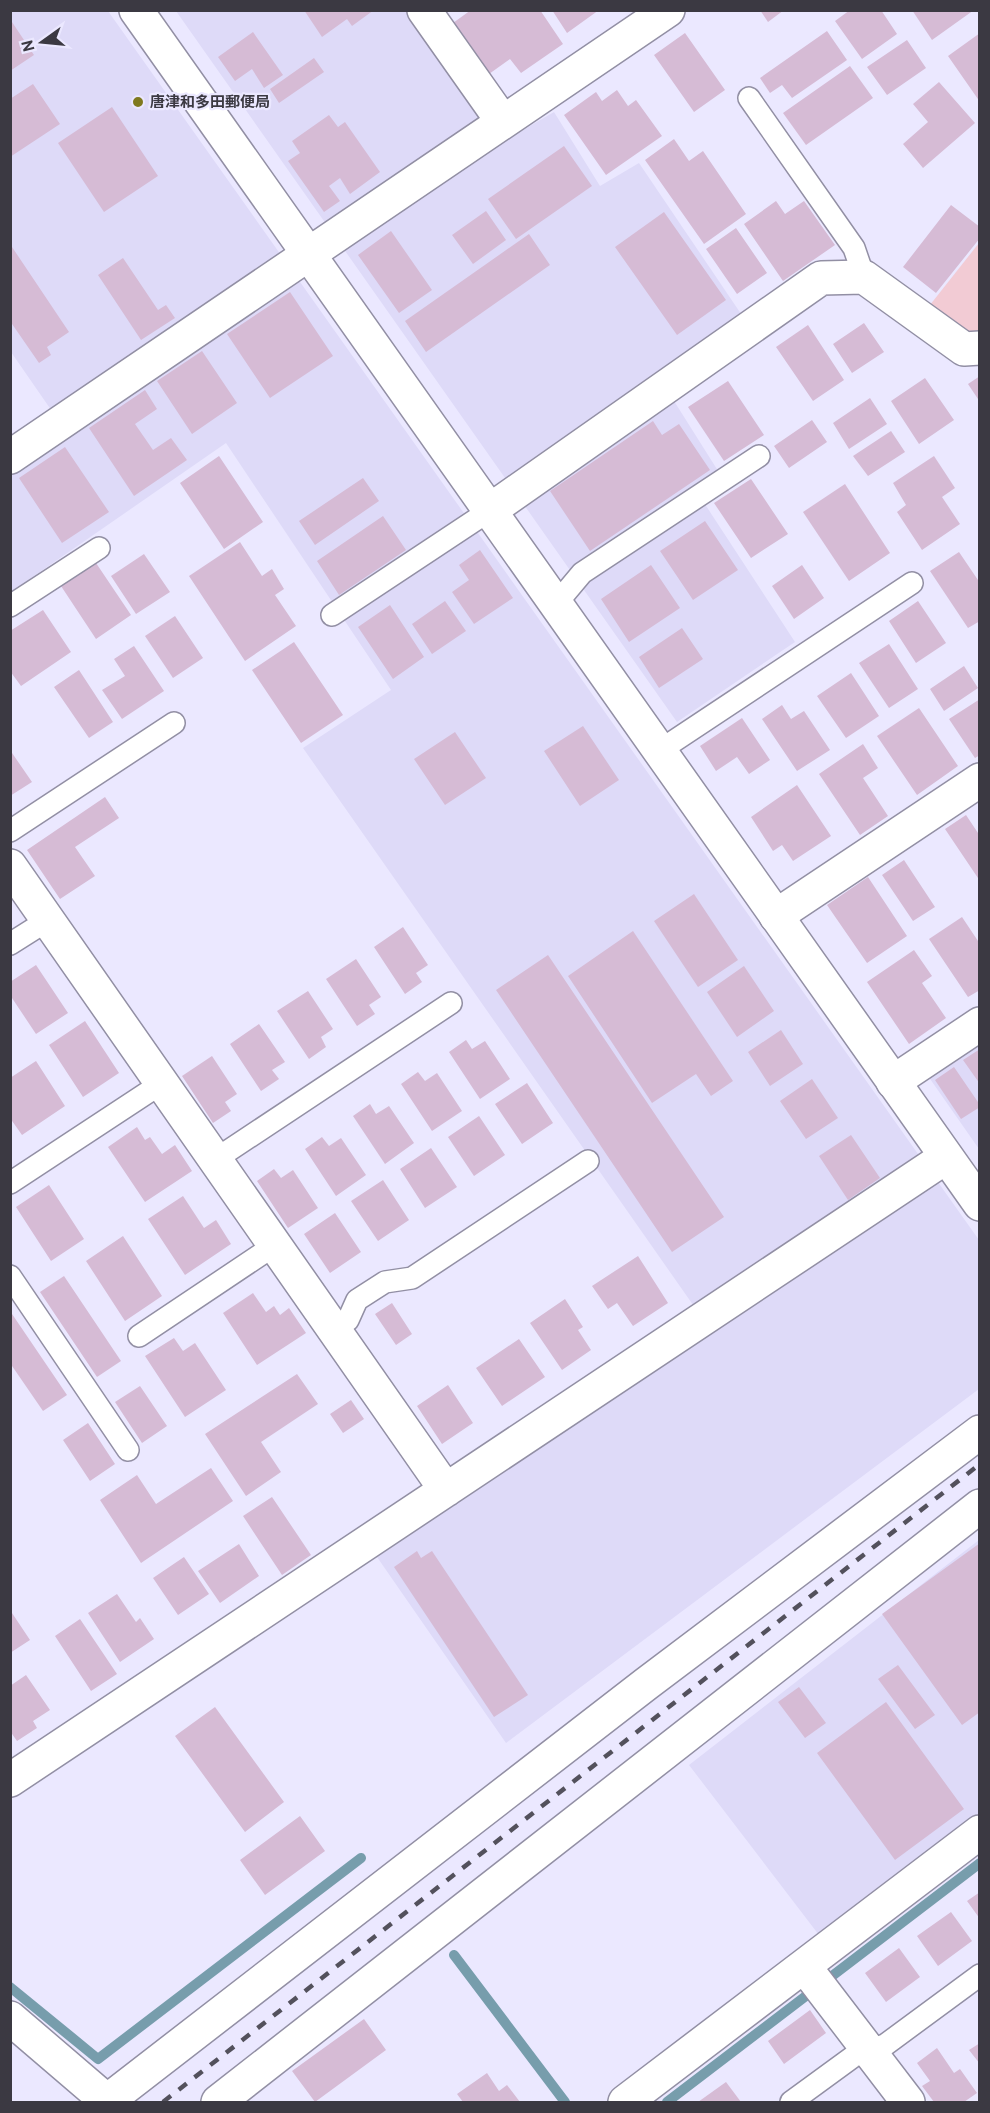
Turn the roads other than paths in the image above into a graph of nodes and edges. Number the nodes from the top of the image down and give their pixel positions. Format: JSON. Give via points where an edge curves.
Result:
{"nodes":[{"id":1,"x":136,"y":10,"type":"edge"},
{"id":2,"x":424,"y":10,"type":"edge"},
{"id":3,"x":668,"y":10,"type":"edge"},
{"id":4,"x":749,"y":98,"type":"dead end"},
{"id":5,"x":503,"y":122,"type":"junction"},
{"id":6,"x":308,"y":254,"type":"junction"},
{"id":7,"x":864,"y":277,"type":"junction"},
{"id":8,"x":980,"y":348,"type":"edge"},
{"id":9,"x":759,"y":456,"type":"dead end"},
{"id":10,"x":10,"y":457,"type":"edge"},
{"id":11,"x":489,"y":511,"type":"junction"},
{"id":12,"x":99,"y":548,"type":"dead end"},
{"id":13,"x":912,"y":583,"type":"dead end"},
{"id":14,"x":556,"y":604,"type":"junction"},
{"id":15,"x":10,"y":606,"type":"edge"},
{"id":16,"x":332,"y":615,"type":"dead end"},
{"id":17,"x":174,"y":723,"type":"dead end"},
{"id":18,"x":659,"y":752,"type":"junction"},
{"id":19,"x":980,"y":780,"type":"edge"},
{"id":20,"x":10,"y":831,"type":"edge"},
{"id":21,"x":10,"y":866,"type":"edge"},
{"id":22,"x":776,"y":916,"type":"junction"},
{"id":23,"x":48,"y":920,"type":"junction"},
{"id":24,"x":10,"y":944,"type":"edge"},
{"id":25,"x":451,"y":1003,"type":"dead end"},
{"id":26,"x":980,"y":1024,"type":"edge"},
{"id":27,"x":893,"y":1082,"type":"junction"},
{"id":28,"x":162,"y":1083,"type":"junction"},
{"id":29,"x":946,"y":1157,"type":"junction"},
{"id":30,"x":216,"y":1160,"type":"junction"},
{"id":31,"x":588,"y":1161,"type":"dead end"},
{"id":32,"x":10,"y":1183,"type":"edge"},
{"id":33,"x":980,"y":1204,"type":"edge"},
{"id":34,"x":275,"y":1245,"type":"junction"},
{"id":35,"x":10,"y":1276,"type":"edge"},
{"id":36,"x":334,"y":1330,"type":"junction"},
{"id":37,"x":139,"y":1336,"type":"dead end"},
{"id":38,"x":980,"y":1432,"type":"edge"},
{"id":39,"x":128,"y":1450,"type":"dead end"},
{"id":40,"x":446,"y":1490,"type":"junction"},
{"id":41,"x":980,"y":1506,"type":"edge"},
{"id":42,"x":10,"y":1780,"type":"edge"},
{"id":43,"x":980,"y":1832,"type":"edge"},
{"id":44,"x":804,"y":1966,"type":"junction"},
{"id":45,"x":980,"y":1975,"type":"edge"},
{"id":46,"x":10,"y":2018,"type":"edge"},
{"id":47,"x":869,"y":2051,"type":"junction"},
{"id":48,"x":107,"y":2102,"type":"edge"},
{"id":49,"x":218,"y":2103,"type":"edge"},
{"id":50,"x":625,"y":2103,"type":"edge"},
{"id":51,"x":791,"y":2103,"type":"edge"},
{"id":52,"x":908,"y":2103,"type":"edge"}],
"edges":[{"from":1,"to":6,"type":"street"},
{"from":2,"to":5,"type":"street"},
{"from":3,"to":5,"type":"street"},
{"from":4,"to":7,"type":"lane","via":[[854,248]]},
{"from":5,"to":6,"type":"street"},
{"from":6,"to":10,"type":"street"},
{"from":6,"to":11,"type":"street"},
{"from":7,"to":8,"type":"street","via":[[964,349]]},
{"from":7,"to":11,"type":"street","via":[[820,278]]},
{"from":9,"to":14,"type":"lane","via":[[582,573]]},
{"from":11,"to":14,"type":"street"},
{"from":11,"to":16,"type":"lane"},
{"from":12,"to":15,"type":"lane"},
{"from":13,"to":18,"type":"lane"},
{"from":14,"to":18,"type":"street"},
{"from":17,"to":20,"type":"lane"},
{"from":18,"to":22,"type":"street"},
{"from":19,"to":22,"type":"street"},
{"from":21,"to":23,"type":"street"},
{"from":22,"to":27,"type":"street"},
{"from":23,"to":24,"type":"lane"},
{"from":23,"to":28,"type":"street"},
{"from":25,"to":30,"type":"lane"},
{"from":26,"to":27,"type":"street"},
{"from":27,"to":29,"type":"street"},
{"from":28,"to":30,"type":"street"},
{"from":28,"to":32,"type":"lane"},
{"from":29,"to":33,"type":"street"},
{"from":29,"to":40,"type":"street"},
{"from":30,"to":34,"type":"street"},
{"from":31,"to":36,"type":"lane","via":[[412,1278],[385,1282],[357,1300],[348,1320]]},
{"from":34,"to":36,"type":"street"},
{"from":34,"to":37,"type":"lane"},
{"from":35,"to":39,"type":"lane"},
{"from":36,"to":40,"type":"street"},
{"from":38,"to":48,"type":"street","via":[[646,1684]]},
{"from":40,"to":42,"type":"street"},
{"from":41,"to":49,"type":"street"},
{"from":43,"to":44,"type":"street"},
{"from":44,"to":47,"type":"street"},
{"from":44,"to":50,"type":"street"},
{"from":45,"to":47,"type":"lane","via":[[885,2045]]},
{"from":46,"to":48,"type":"street"},
{"from":47,"to":51,"type":"lane","via":[[854,2056]]},
{"from":47,"to":52,"type":"street"}]}
